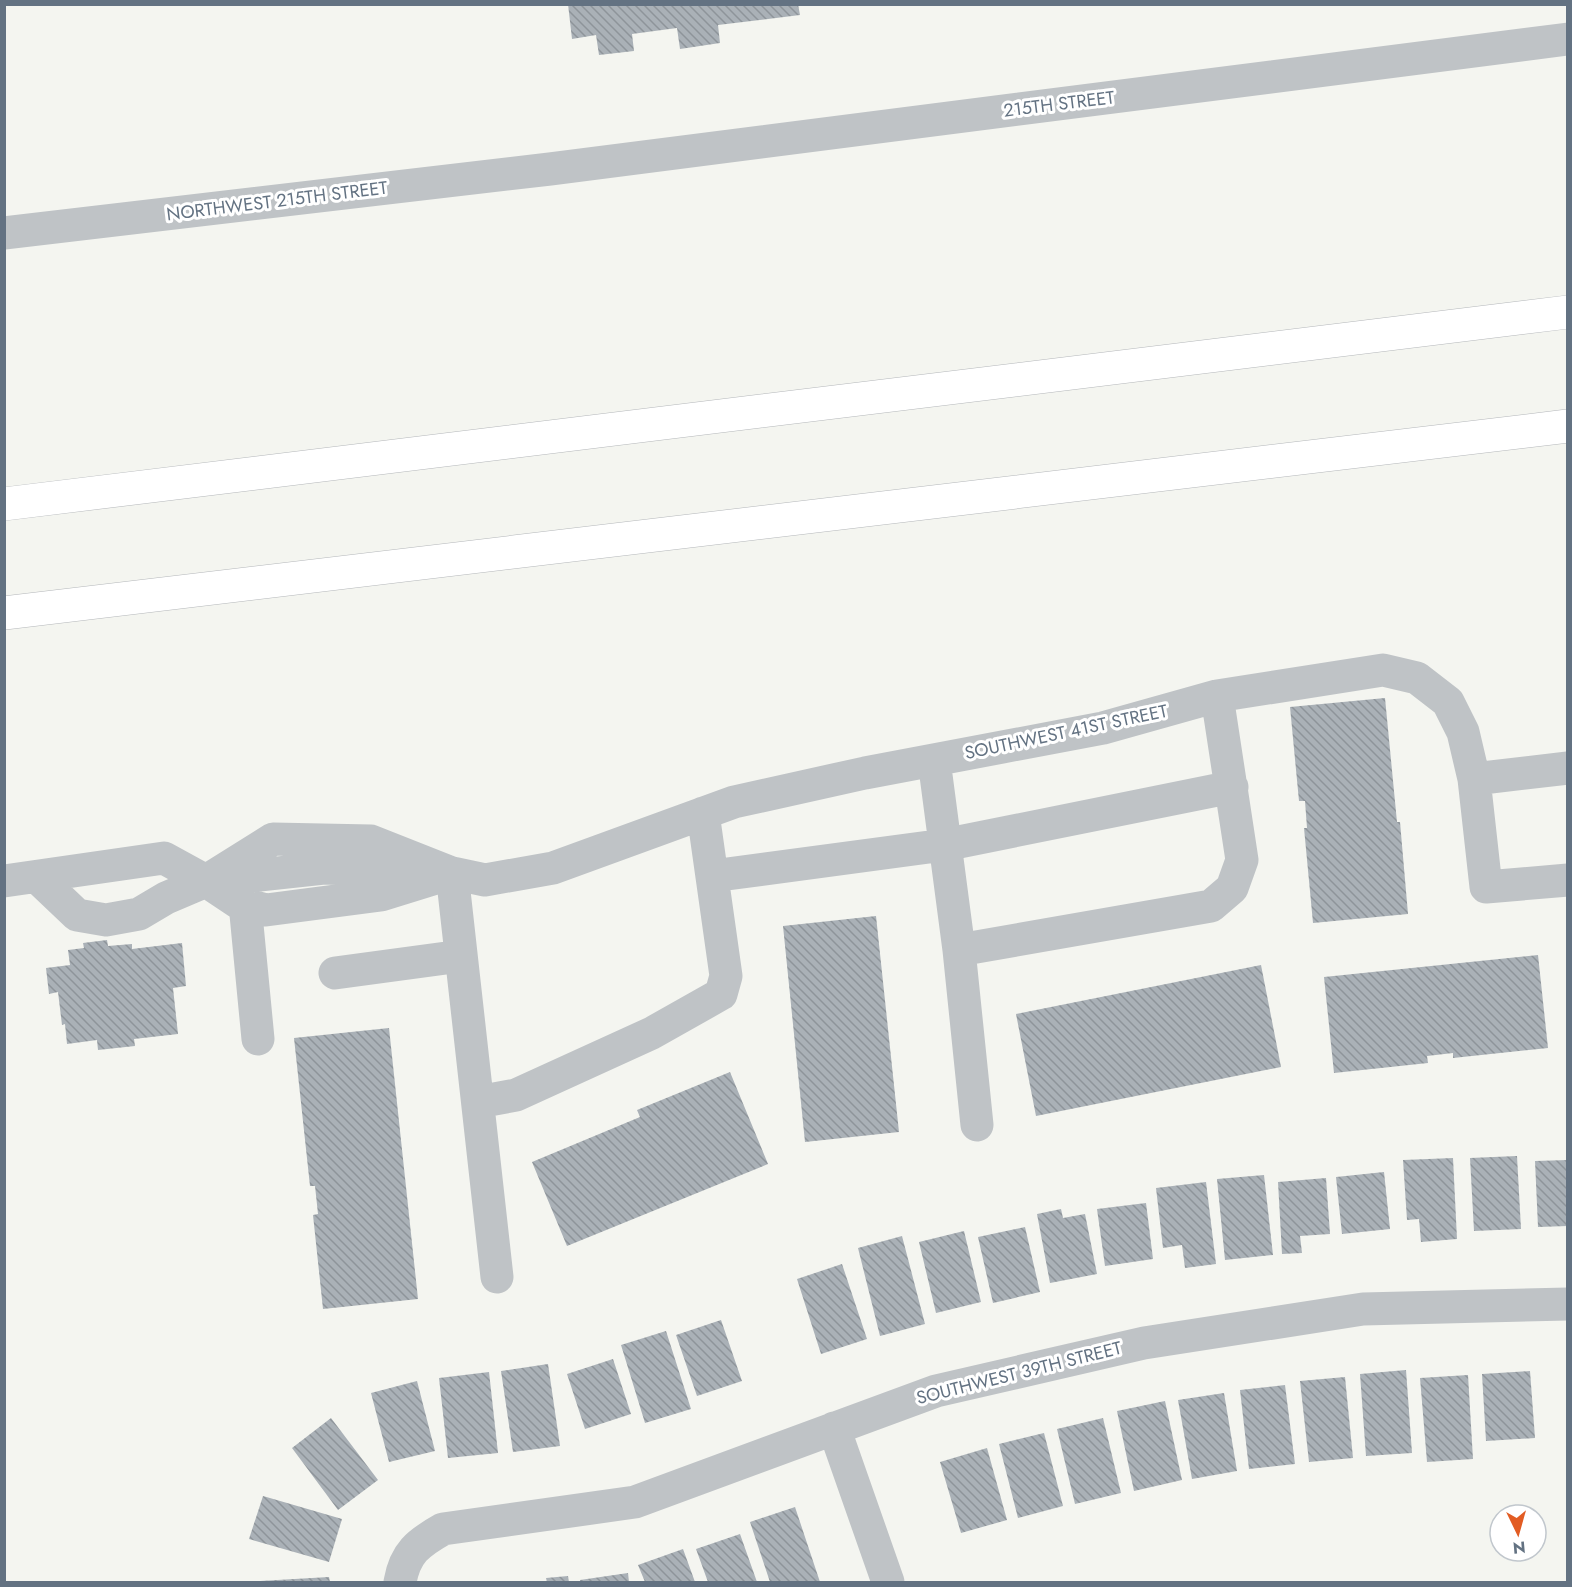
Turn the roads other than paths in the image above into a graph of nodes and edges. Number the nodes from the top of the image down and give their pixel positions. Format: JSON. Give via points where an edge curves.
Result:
{"nodes":[{"id":1,"x":1568,"y":39,"type":"edge"},
{"id":2,"x":550,"y":169,"type":"joint"},
{"id":3,"x":4,"y":233,"type":"edge"},
{"id":4,"x":1568,"y":312,"type":"edge"},
{"id":5,"x":1568,"y":426,"type":"edge"},
{"id":6,"x":4,"y":504,"type":"edge"},
{"id":7,"x":4,"y":613,"type":"edge"},
{"id":8,"x":1217,"y":696,"type":"junction"},
{"id":9,"x":934,"y":760,"type":"junction"},
{"id":10,"x":1568,"y":768,"type":"edge"},
{"id":11,"x":1474,"y":779,"type":"junction"},
{"id":12,"x":1232,"y":787,"type":"junction"},
{"id":13,"x":703,"y":813,"type":"junction"},
{"id":14,"x":944,"y":845,"type":"junction"},
{"id":15,"x":452,"y":873,"type":"junction"},
{"id":16,"x":712,"y":876,"type":"junction"},
{"id":17,"x":37,"y":877,"type":"junction"},
{"id":18,"x":1568,"y":880,"type":"edge"},
{"id":19,"x":4,"y":881,"type":"edge"},
{"id":20,"x":206,"y":881,"type":"junction"},
{"id":21,"x":245,"y":904,"type":"junction"},
{"id":22,"x":959,"y":950,"type":"junction"},
{"id":23,"x":461,"y":956,"type":"junction"},
{"id":24,"x":335,"y":973,"type":"dead end"},
{"id":25,"x":258,"y":1038,"type":"dead end"},
{"id":26,"x":478,"y":1102,"type":"junction"},
{"id":27,"x":977,"y":1125,"type":"dead end"},
{"id":28,"x":497,"y":1277,"type":"dead end"},
{"id":29,"x":1568,"y":1304,"type":"edge"},
{"id":30,"x":834,"y":1428,"type":"junction"},
{"id":31,"x":400,"y":1582,"type":"edge"},
{"id":32,"x":888,"y":1582,"type":"edge"}],
"edges":[{"from":1,"to":2,"type":"street","name":"215TH STREET"},
{"from":2,"to":3,"type":"street","name":"NORTHWEST 215TH STREET"},
{"from":4,"to":6,"type":"highway"},
{"from":5,"to":7,"type":"highway"},
{"from":8,"to":9,"type":"street","name":"SOUTHWEST 41ST STREET","via":[[1103,728]]},
{"from":8,"to":11,"type":"street","name":"SOUTHWEST 41ST STREET","via":[[1383,670],[1417,678],[1448,702],[1463,732]]},
{"from":8,"to":12,"type":"street"},
{"from":9,"to":13,"type":"street","name":"SOUTHWEST 41ST STREET","via":[[734,802]]},
{"from":9,"to":14,"type":"street"},
{"from":10,"to":11,"type":"street"},
{"from":11,"to":18,"type":"street","name":"SOUTHWEST 41ST STREET","via":[[1486,887]]},
{"from":12,"to":14,"type":"street"},
{"from":12,"to":22,"type":"street","via":[[1242,860],[1232,888],[1211,906]]},
{"from":13,"to":15,"type":"street","name":"SOUTHWEST 41ST STREET","via":[[553,868],[485,880]]},
{"from":13,"to":16,"type":"street"},
{"from":14,"to":16,"type":"street"},
{"from":14,"to":22,"type":"street"},
{"from":15,"to":20,"type":"street","name":"SOUTHWEST 41ST STREET","via":[[371,841],[273,839]]},
{"from":15,"to":21,"type":"street","name":"SOUTHWEST 41ST STREET","via":[[381,895],[266,910]]},
{"from":15,"to":23,"type":"street"},
{"from":16,"to":26,"type":"street","via":[[726,976],[720,994],[652,1033],[516,1095]]},
{"from":17,"to":19,"type":"street","name":"SOUTHWEST 41ST STREET"},
{"from":17,"to":20,"type":"street","name":"SOUTHWEST 41ST STREET","via":[[164,858]]},
{"from":17,"to":20,"type":"street","via":[[76,915],[106,920],[139,914]]},
{"from":20,"to":21,"type":"street","name":"SOUTHWEST 41ST STREET"},
{"from":21,"to":25,"type":"street"},
{"from":22,"to":27,"type":"street"},
{"from":23,"to":24,"type":"street"},
{"from":23,"to":26,"type":"street"},
{"from":26,"to":28,"type":"street"},
{"from":29,"to":30,"type":"street","name":"SOUTHWEST 39TH STREET","via":[[1363,1309],[1144,1343],[936,1391]]},
{"from":30,"to":31,"type":"street","name":"SOUTHWEST 39TH STREET","via":[[635,1502],[443,1528],[420,1542],[403,1565]]},
{"from":30,"to":32,"type":"street"}]}
